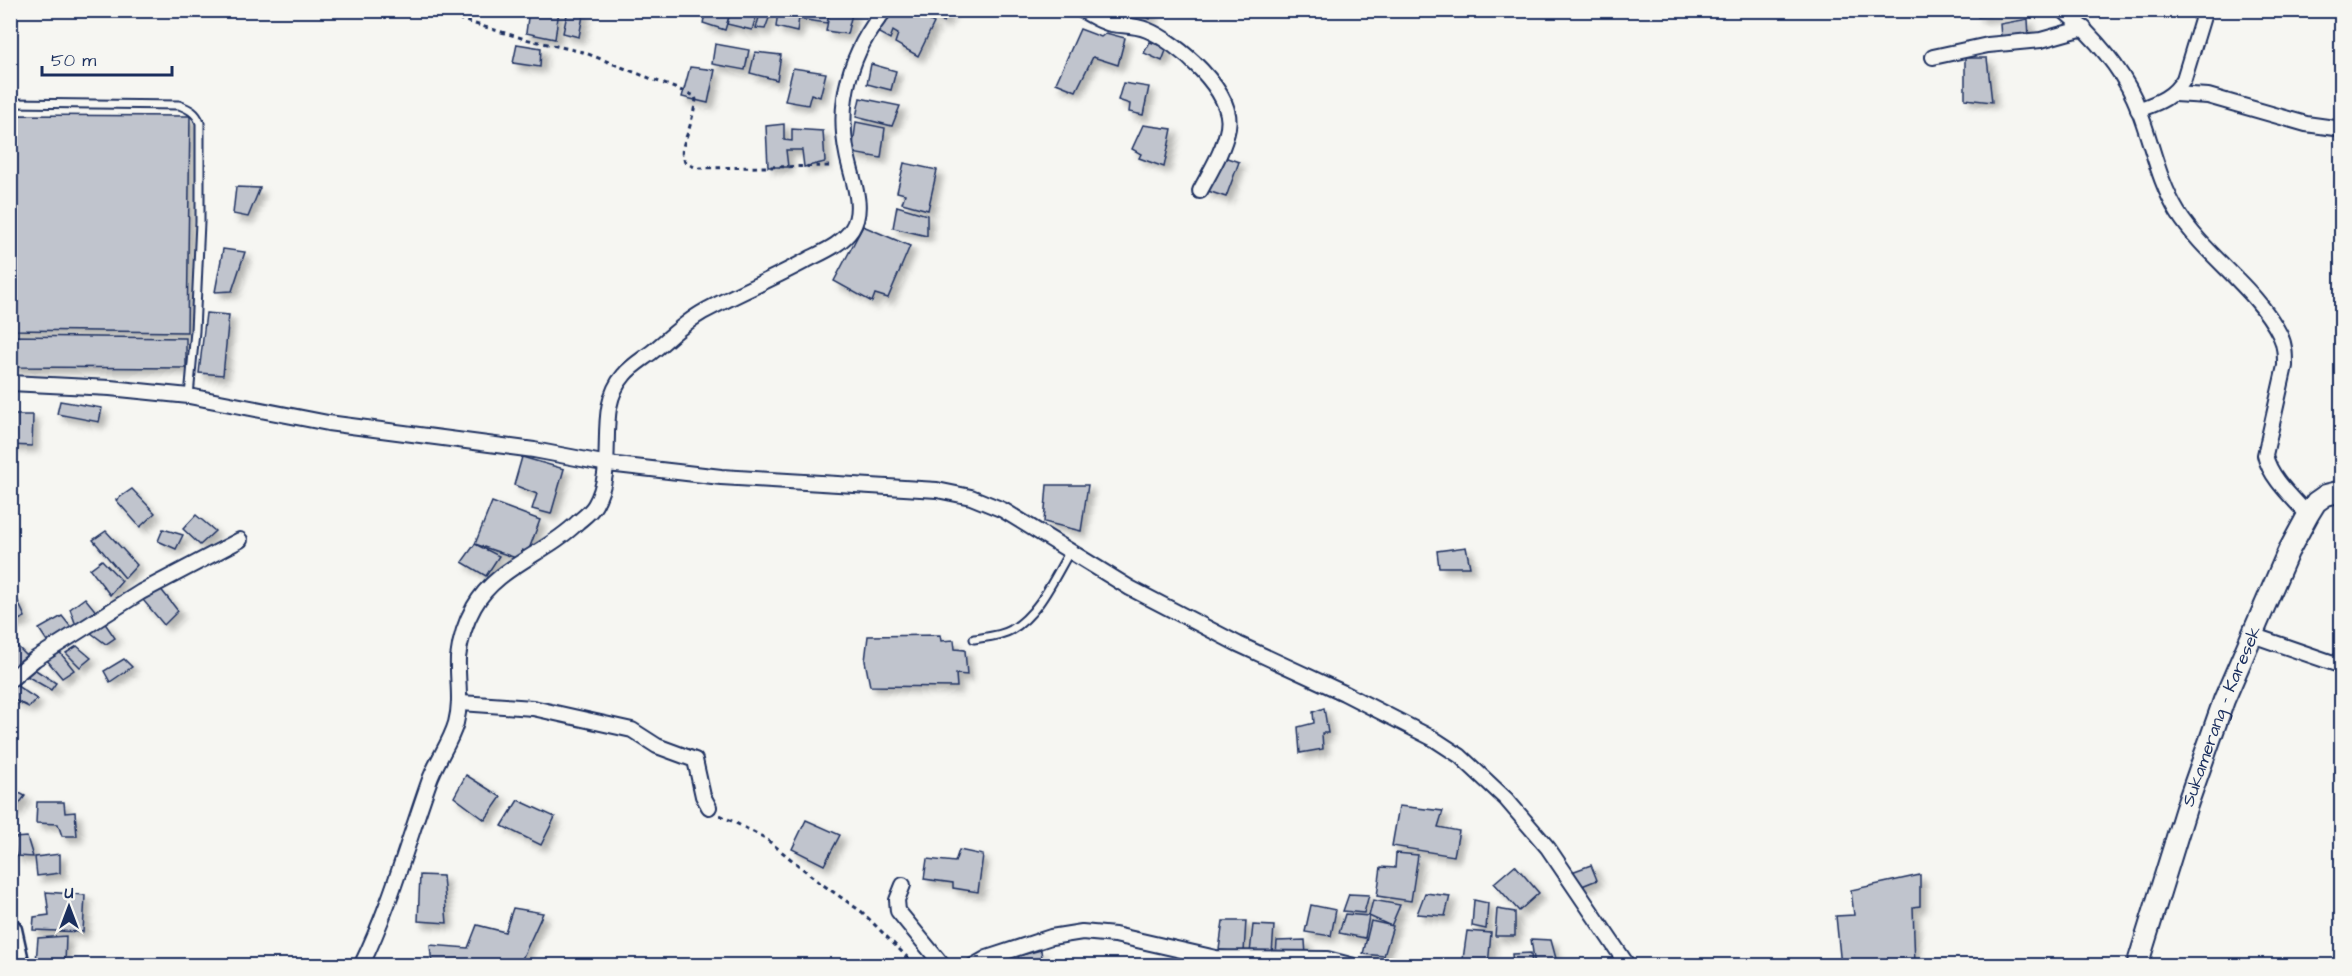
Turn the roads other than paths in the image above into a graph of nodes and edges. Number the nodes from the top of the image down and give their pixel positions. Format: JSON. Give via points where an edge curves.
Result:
{"nodes":[{"id":1,"x":885,"y":10,"type":"edge"},
{"id":2,"x":1081,"y":10,"type":"edge"},
{"id":3,"x":2063,"y":10,"type":"edge"},
{"id":4,"x":2205,"y":10,"type":"edge"},
{"id":5,"x":2084,"y":28,"type":"junction"},
{"id":6,"x":1933,"y":57,"type":"dead end"},
{"id":7,"x":2174,"y":94,"type":"junction"},
{"id":8,"x":10,"y":103,"type":"edge"},
{"id":9,"x":2138,"y":111,"type":"junction"},
{"id":10,"x":2342,"y":129,"type":"edge"},
{"id":11,"x":1200,"y":191,"type":"dead end"},
{"id":12,"x":10,"y":383,"type":"edge"},
{"id":13,"x":189,"y":396,"type":"junction"},
{"id":14,"x":608,"y":464,"type":"junction"},
{"id":15,"x":2342,"y":491,"type":"edge"},
{"id":16,"x":2307,"y":515,"type":"junction"},
{"id":17,"x":240,"y":540,"type":"dead end"},
{"id":18,"x":1070,"y":551,"type":"junction"},
{"id":19,"x":2252,"y":636,"type":"junction"},
{"id":20,"x":974,"y":639,"type":"dead end"},
{"id":21,"x":2342,"y":666,"type":"edge"},
{"id":22,"x":10,"y":680,"type":"edge"},
{"id":23,"x":461,"y":703,"type":"junction"},
{"id":24,"x":709,"y":807,"type":"road end"},
{"id":25,"x":903,"y":885,"type":"dead end"},
{"id":26,"x":10,"y":930,"type":"edge"},
{"id":27,"x":18,"y":966,"type":"edge"},
{"id":28,"x":361,"y":966,"type":"edge"},
{"id":29,"x":944,"y":966,"type":"edge"},
{"id":30,"x":973,"y":966,"type":"edge"},
{"id":31,"x":1354,"y":966,"type":"edge"},
{"id":32,"x":1628,"y":966,"type":"edge"},
{"id":33,"x":2137,"y":966,"type":"edge"}],
"edges":[{"from":1,"to":14,"type":"street","via":[[856,55],[847,87],[843,116],[858,209],[855,225],[846,238],[701,313],[624,374],[608,410]]},
{"from":2,"to":11,"type":"street","via":[[1107,23],[1132,26],[1162,37],[1181,51],[1219,93],[1228,111],[1228,130]]},
{"from":3,"to":5,"type":"street"},
{"from":4,"to":7,"type":"street","via":[[2184,79]]},
{"from":5,"to":6,"type":"street","via":[[2041,40],[1988,45]]},
{"from":5,"to":9,"type":"street","via":[[2120,70]]},
{"from":7,"to":9,"type":"street"},
{"from":7,"to":10,"type":"street","via":[[2208,96],[2306,124]]},
{"from":8,"to":13,"type":"lane","via":[[179,105],[197,115],[200,222]]},
{"from":9,"to":16,"type":"street","via":[[2161,180],[2179,214],[2263,309],[2281,336],[2284,366],[2265,455],[2274,475]]},
{"from":12,"to":13,"type":"street"},
{"from":13,"to":14,"type":"street","via":[[328,423],[534,450]]},
{"from":14,"to":18,"type":"street","via":[[721,477],[937,490],[971,497],[1003,510]]},
{"from":14,"to":23,"type":"street","via":[[594,507],[564,535],[501,576],[475,605],[464,626],[458,659]]},
{"from":15,"to":16,"type":"street","name":"Sukamerang - Karesek","via":[[2326,495]]},
{"from":16,"to":19,"type":"street","name":"Sukamerang - Karesek"},
{"from":17,"to":22,"type":"street","via":[[141,592],[35,659]]},
{"from":18,"to":20,"type":"lane","via":[[1026,619],[1010,631]]},
{"from":18,"to":32,"type":"street","via":[[1130,588],[1344,693],[1460,756],[1506,799],[1548,848]]},
{"from":19,"to":21,"type":"street"},
{"from":19,"to":33,"type":"street","name":"Sukamerang - Karesek","via":[[2211,732]]},
{"from":23,"to":24,"type":"street","via":[[533,708],[639,733],[657,746],[695,760]]},
{"from":23,"to":28,"type":"street","via":[[455,726],[429,781],[388,904]]},
{"from":25,"to":29,"type":"street","via":[[897,900],[898,911]]},
{"from":26,"to":27,"type":"main road"},
{"from":30,"to":31,"type":"street","via":[[1051,937],[1082,932],[1115,935],[1216,958],[1327,959]]}]}
